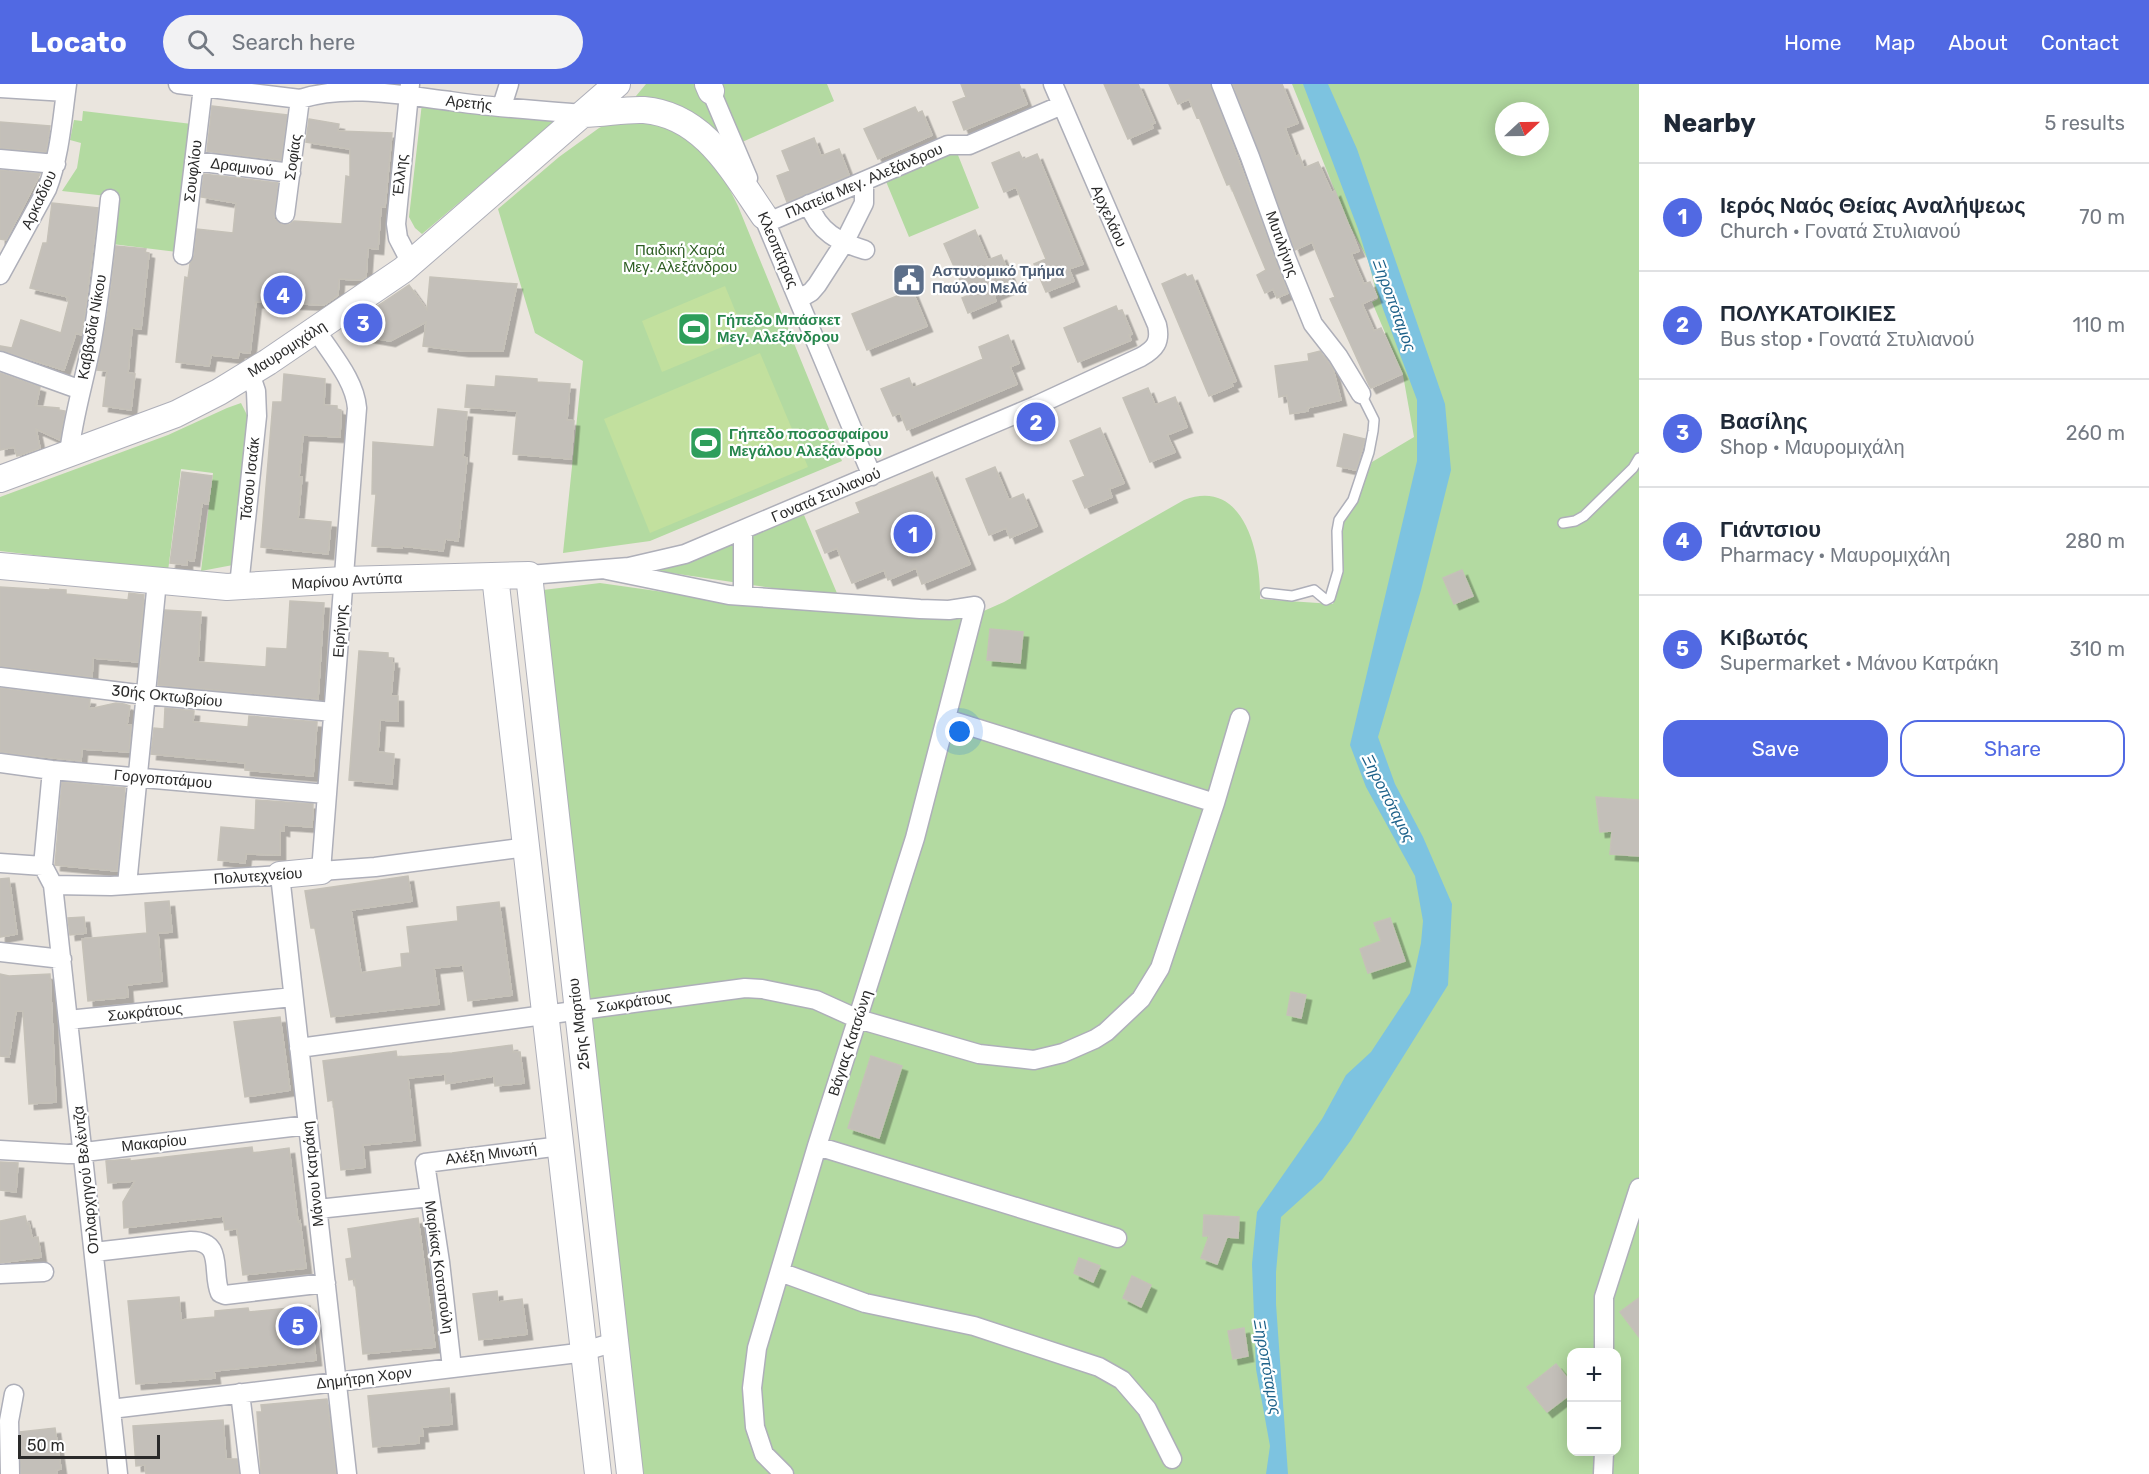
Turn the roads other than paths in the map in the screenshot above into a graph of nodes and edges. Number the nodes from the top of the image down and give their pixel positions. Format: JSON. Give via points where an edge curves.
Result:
{"nodes":[{"id":1,"x":178,"y":84,"type":"edge"},
{"id":2,"x":509,"y":84,"type":"edge"},
{"id":3,"x":1053,"y":84,"type":"edge"},
{"id":4,"x":1221,"y":84,"type":"edge"},
{"id":5,"x":342,"y":86,"type":"edge"},
{"id":6,"x":612,"y":86,"type":"edge"},
{"id":7,"x":710,"y":86,"type":"edge"},
{"id":8,"x":203,"y":87,"type":"junction"},
{"id":9,"x":0,"y":88,"type":"edge"},
{"id":10,"x":66,"y":88,"type":"edge"},
{"id":11,"x":409,"y":89,"type":"edge"},
{"id":12,"x":300,"y":99,"type":"junction"},
{"id":13,"x":1062,"y":105,"type":"junction"},
{"id":14,"x":502,"y":106,"type":"junction"},
{"id":15,"x":584,"y":114,"type":"junction"},
{"id":16,"x":0,"y":159,"type":"edge"},
{"id":17,"x":194,"y":161,"type":"junction"},
{"id":18,"x":56,"y":164,"type":"junction"},
{"id":19,"x":291,"y":173,"type":"junction"},
{"id":20,"x":864,"y":181,"type":"junction"},
{"id":21,"x":110,"y":199,"type":"dead end"},
{"id":22,"x":809,"y":204,"type":"junction"},
{"id":23,"x":285,"y":214,"type":"dead end"},
{"id":24,"x":765,"y":220,"type":"junction"},
{"id":25,"x":844,"y":243,"type":"junction"},
{"id":26,"x":865,"y":250,"type":"dead end"},
{"id":27,"x":183,"y":255,"type":"dead end"},
{"id":28,"x":411,"y":263,"type":"junction"},
{"id":29,"x":3,"y":265,"type":"edge"},
{"id":30,"x":799,"y":299,"type":"junction"},
{"id":31,"x":316,"y":330,"type":"junction"},
{"id":32,"x":1154,"y":348,"type":"joint"},
{"id":33,"x":0,"y":361,"type":"edge"},
{"id":34,"x":250,"y":373,"type":"junction"},
{"id":35,"x":81,"y":390,"type":"junction"},
{"id":36,"x":1361,"y":394,"type":"joint"},
{"id":37,"x":69,"y":454,"type":"junction"},
{"id":38,"x":1639,"y":458,"type":"edge"},
{"id":39,"x":872,"y":476,"type":"junction"},
{"id":40,"x":0,"y":479,"type":"edge"},
{"id":41,"x":1563,"y":523,"type":"dead end"},
{"id":42,"x":743,"y":530,"type":"junction"},
{"id":43,"x":692,"y":551,"type":"joint"},
{"id":44,"x":0,"y":566,"type":"edge"},
{"id":45,"x":607,"y":570,"type":"junction"},
{"id":46,"x":529,"y":575,"type":"junction"},
{"id":47,"x":495,"y":576,"type":"junction"},
{"id":48,"x":344,"y":580,"type":"junction"},
{"id":49,"x":157,"y":581,"type":"junction"},
{"id":50,"x":238,"y":586,"type":"junction"},
{"id":51,"x":1266,"y":593,"type":"dead end"},
{"id":52,"x":742,"y":596,"type":"junction"},
{"id":53,"x":0,"y":678,"type":"edge"},
{"id":54,"x":146,"y":694,"type":"junction"},
{"id":55,"x":333,"y":712,"type":"junction"},
{"id":56,"x":1240,"y":718,"type":"dead end"},
{"id":57,"x":946,"y":719,"type":"junction"},
{"id":58,"x":0,"y":763,"type":"edge"},
{"id":59,"x":52,"y":770,"type":"junction"},
{"id":60,"x":138,"y":777,"type":"junction"},
{"id":61,"x":326,"y":794,"type":"junction"},
{"id":62,"x":1215,"y":804,"type":"junction"},
{"id":63,"x":527,"y":847,"type":"junction"},
{"id":64,"x":0,"y":862,"type":"edge"},
{"id":65,"x":43,"y":866,"type":"junction"},
{"id":66,"x":321,"y":871,"type":"junction"},
{"id":67,"x":280,"y":875,"type":"junction"},
{"id":68,"x":53,"y":885,"type":"junction"},
{"id":69,"x":127,"y":885,"type":"junction"},
{"id":70,"x":0,"y":952,"type":"edge"},
{"id":71,"x":62,"y":959,"type":"junction"},
{"id":72,"x":293,"y":998,"type":"junction"},
{"id":73,"x":578,"y":1011,"type":"junction"},
{"id":74,"x":546,"y":1015,"type":"junction"},
{"id":75,"x":858,"y":1019,"type":"junction"},
{"id":76,"x":68,"y":1020,"type":"junction"},
{"id":77,"x":299,"y":1048,"type":"junction"},
{"id":78,"x":308,"y":1125,"type":"junction"},
{"id":79,"x":561,"y":1146,"type":"junction"},
{"id":80,"x":817,"y":1146,"type":"junction"},
{"id":81,"x":0,"y":1150,"type":"edge"},
{"id":82,"x":83,"y":1152,"type":"junction"},
{"id":83,"x":424,"y":1165,"type":"joint"},
{"id":84,"x":1639,"y":1188,"type":"edge"},
{"id":85,"x":430,"y":1197,"type":"junction"},
{"id":86,"x":318,"y":1209,"type":"junction"},
{"id":87,"x":1117,"y":1238,"type":"dead end"},
{"id":88,"x":94,"y":1252,"type":"junction"},
{"id":89,"x":44,"y":1272,"type":"dead end"},
{"id":90,"x":780,"y":1272,"type":"junction"},
{"id":91,"x":0,"y":1274,"type":"edge"},
{"id":92,"x":326,"y":1284,"type":"junction"},
{"id":93,"x":615,"y":1341,"type":"junction"},
{"id":94,"x":1604,"y":1348,"type":"edge"},
{"id":95,"x":584,"y":1352,"type":"junction"},
{"id":96,"x":452,"y":1368,"type":"junction"},
{"id":97,"x":336,"y":1382,"type":"junction"},
{"id":98,"x":240,"y":1393,"type":"junction"},
{"id":99,"x":14,"y":1394,"type":"dead end"},
{"id":100,"x":111,"y":1409,"type":"junction"},
{"id":101,"x":1604,"y":1456,"type":"edge"},
{"id":102,"x":1172,"y":1460,"type":"dead end"},
{"id":103,"x":10,"y":1474,"type":"edge"},
{"id":104,"x":118,"y":1474,"type":"edge"},
{"id":105,"x":250,"y":1474,"type":"edge"},
{"id":106,"x":347,"y":1474,"type":"edge"},
{"id":107,"x":598,"y":1474,"type":"edge"},
{"id":108,"x":630,"y":1474,"type":"edge"},
{"id":109,"x":784,"y":1474,"type":"edge"},
{"id":110,"x":1603,"y":1474,"type":"edge"}],
"edges":[{"from":1,"to":8,"type":"street","name":"Αρετής"},
{"from":2,"to":14,"type":"street"},
{"from":3,"to":13,"type":"street","name":"Αρχελάου"},
{"from":4,"to":36,"type":"street","name":"Μυτιλήνης","via":[[1313,324]]},
{"from":5,"to":11,"type":"street","name":"Αρετής"},
{"from":5,"to":12,"type":"street","name":"Αρετής"},
{"from":6,"to":15,"type":"street","name":"Μαυρομιχάλη"},
{"from":7,"to":24,"type":"street","name":"Κλεοπάτρας"},
{"from":8,"to":12,"type":"street","name":"Αρετής"},
{"from":8,"to":17,"type":"street","name":"Σουφλίου"},
{"from":9,"to":10,"type":"street"},
{"from":10,"to":18,"type":"street","name":"Αρκαδίου"},
{"from":11,"to":14,"type":"street","name":"Αρετής","via":[[450,102]]},
{"from":11,"to":28,"type":"street","name":"Έλλης","via":[[396,224],[398,238]]},
{"from":12,"to":19,"type":"street","name":"Σοφίας"},
{"from":13,"to":20,"type":"street","name":"Πλατεία Μεγ. Αλεξάνδρου","via":[[969,145],[948,145]]},
{"from":13,"to":32,"type":"street","name":"Αρχελάου","via":[[1157,325],[1159,338]]},
{"from":14,"to":15,"type":"street","name":"Αρετής"},
{"from":15,"to":24,"type":"street","via":[[646,110],[686,123],[714,147]]},
{"from":15,"to":28,"type":"street","name":"Μαυρομιχάλη"},
{"from":16,"to":18,"type":"street"},
{"from":17,"to":19,"type":"street","name":"Δραμινού"},
{"from":17,"to":27,"type":"street","name":"Σουφλίου"},
{"from":18,"to":29,"type":"street","name":"Αρκαδίου","via":[[47,189]]},
{"from":19,"to":23,"type":"street","name":"Σοφίας"},
{"from":20,"to":22,"type":"street","name":"Πλατεία Μεγ. Αλεξάνδρου"},
{"from":20,"to":25,"type":"street","via":[[864,203]]},
{"from":21,"to":35,"type":"street","name":"Καββαδία Νίκου","via":[[96,313]]},
{"from":22,"to":24,"type":"street","name":"Πλατεία Μεγ. Αλεξάνδρου"},
{"from":22,"to":25,"type":"street","via":[[822,228]]},
{"from":24,"to":30,"type":"street","name":"Κλεοπάτρας"},
{"from":25,"to":26,"type":"street"},
{"from":25,"to":30,"type":"street","via":[[818,285]]},
{"from":28,"to":31,"type":"street","name":"Μαυρομιχάλη"},
{"from":30,"to":39,"type":"street","name":"Κλεοπάτρας"},
{"from":31,"to":34,"type":"street","name":"Μαυρομιχάλη"},
{"from":31,"to":48,"type":"street","name":"Ειρήνης","via":[[349,382],[357,403]]},
{"from":32,"to":39,"type":"street","name":"Γονατά Στυλιανού","via":[[1072,390]]},
{"from":33,"to":35,"type":"street"},
{"from":34,"to":37,"type":"street","name":"Μαυρομιχάλη","via":[[176,414]]},
{"from":34,"to":50,"type":"street","name":"Τάσου Ισαάκ","via":[[256,416]]},
{"from":35,"to":37,"type":"street","name":"Καββαδία Νίκου"},
{"from":36,"to":51,"type":"lane","via":[[1374,420],[1373,431],[1353,500],[1339,520],[1338,569],[1330,598],[1326,600],[1314,590],[1292,596]]},
{"from":37,"to":40,"type":"street","name":"Μαυρομιχάλη"},
{"from":38,"to":41,"type":"lane","via":[[1584,516]]},
{"from":39,"to":42,"type":"street","name":"Γονατά Στυλιανού"},
{"from":42,"to":43,"type":"street","name":"Γονατά Στυλιανού"},
{"from":42,"to":52,"type":"street"},
{"from":43,"to":45,"type":"street","name":"Μαρίνου Αντύπα","via":[[649,564]]},
{"from":44,"to":49,"type":"street","name":"Μαρίνου Αντύπα"},
{"from":45,"to":46,"type":"street","name":"Μαρίνου Αντύπα"},
{"from":45,"to":52,"type":"street"},
{"from":46,"to":47,"type":"street","name":"Μαρίνου Αντύπα"},
{"from":46,"to":73,"type":"street","name":"25ης Μαρτίου"},
{"from":47,"to":48,"type":"street","name":"Μαρίνου Αντύπα"},
{"from":47,"to":63,"type":"street"},
{"from":48,"to":50,"type":"street","name":"Μαρίνου Αντύπα"},
{"from":48,"to":55,"type":"street","name":"Ειρήνης"},
{"from":49,"to":50,"type":"street","name":"Μαρίνου Αντύπα"},
{"from":49,"to":54,"type":"street"},
{"from":52,"to":57,"type":"street","name":"Βάγιας Κατσώνη","via":[[920,609],[975,606]]},
{"from":53,"to":54,"type":"street","name":"30ής Οκτωβρίου"},
{"from":54,"to":55,"type":"street","name":"30ής Οκτωβρίου"},
{"from":54,"to":60,"type":"street"},
{"from":55,"to":61,"type":"street","name":"Ειρήνης"},
{"from":56,"to":62,"type":"street","name":"Σωκράτους"},
{"from":57,"to":62,"type":"street"},
{"from":57,"to":75,"type":"street","name":"Βάγιας Κατσώνη","via":[[915,838]]},
{"from":58,"to":59,"type":"street","name":"Γοργοποτάμου"},
{"from":59,"to":60,"type":"street","name":"Γοργοποτάμου"},
{"from":59,"to":65,"type":"street"},
{"from":60,"to":61,"type":"street","name":"Γοργοποτάμου"},
{"from":60,"to":69,"type":"street"},
{"from":61,"to":66,"type":"street","name":"Ειρήνης"},
{"from":62,"to":75,"type":"street","name":"Σωκράτους","via":[[1160,968],[1141,999],[1106,1032],[1063,1053],[1025,1060],[979,1054]]},
{"from":63,"to":66,"type":"street","name":"Πολυτεχνείου"},
{"from":63,"to":74,"type":"street"},
{"from":64,"to":65,"type":"street"},
{"from":65,"to":68,"type":"street"},
{"from":66,"to":67,"type":"street","name":"Πολυτεχνείου"},
{"from":67,"to":69,"type":"street","name":"Πολυτεχνείου"},
{"from":67,"to":72,"type":"street","name":"Μάνου Κατράκη"},
{"from":68,"to":69,"type":"street","name":"Πολυτεχνείου"},
{"from":68,"to":71,"type":"street","name":"Οπλαρχηγού Βελέντζα"},
{"from":70,"to":71,"type":"street"},
{"from":71,"to":76,"type":"street","name":"Οπλαρχηγού Βελέντζα"},
{"from":72,"to":76,"type":"street","name":"Σωκράτους"},
{"from":72,"to":77,"type":"street","name":"Μάνου Κατράκη"},
{"from":73,"to":74,"type":"street","name":"Σωκράτους"},
{"from":73,"to":75,"type":"street","name":"Σωκράτους","via":[[745,988],[816,1000]]},
{"from":73,"to":93,"type":"street","name":"25ης Μαρτίου"},
{"from":74,"to":77,"type":"street","name":"Σωκράτους"},
{"from":74,"to":79,"type":"street"},
{"from":75,"to":80,"type":"street","name":"Βάγιας Κατσώνη"},
{"from":76,"to":82,"type":"street","name":"Οπλαρχηγού Βελέντζα"},
{"from":77,"to":78,"type":"street","name":"Μάνου Κατράκη"},
{"from":78,"to":82,"type":"street","name":"Μακαρίου"},
{"from":78,"to":86,"type":"street","name":"Μάνου Κατράκη"},
{"from":79,"to":83,"type":"street","name":"Αλέξη Μινωτή","via":[[431,1161]]},
{"from":79,"to":95,"type":"street"},
{"from":80,"to":87,"type":"street"},
{"from":80,"to":90,"type":"street","name":"Βάγιας Κατσώνη"},
{"from":81,"to":82,"type":"street","name":"Μακαρίου"},
{"from":82,"to":88,"type":"street","name":"Οπλαρχηγού Βελέντζα"},
{"from":83,"to":85,"type":"street","name":"Μαρίκας Κοτοπούλη"},
{"from":84,"to":94,"type":"street","via":[[1604,1297]]},
{"from":85,"to":86,"type":"street"},
{"from":85,"to":96,"type":"street","name":"Μαρίκας Κοτοπούλη"},
{"from":86,"to":92,"type":"street","name":"Μάνου Κατράκη"},
{"from":88,"to":92,"type":"street","via":[[203,1242],[213,1252],[218,1287],[225,1295]]},
{"from":88,"to":100,"type":"street","name":"Οπλαρχηγού Βελέντζα"},
{"from":89,"to":91,"type":"street"},
{"from":90,"to":102,"type":"street","via":[[865,1302],[974,1326],[1099,1367],[1122,1380],[1147,1409]]},
{"from":90,"to":109,"type":"street","name":"Βάγιας Κατσώνη","via":[[757,1348],[752,1388],[755,1427],[764,1454]]},
{"from":92,"to":97,"type":"street","name":"Μάνου Κατράκη"},
{"from":93,"to":95,"type":"street","name":"Δημήτρη Χορν"},
{"from":93,"to":108,"type":"street","name":"25ης Μαρτίου"},
{"from":95,"to":96,"type":"street","name":"Δημήτρη Χορν"},
{"from":95,"to":107,"type":"street"},
{"from":96,"to":97,"type":"street","name":"Δημήτρη Χορν"},
{"from":97,"to":98,"type":"street","name":"Δημήτρη Χορν"},
{"from":97,"to":106,"type":"street","name":"Μάνου Κατράκη"},
{"from":98,"to":100,"type":"street","name":"Δημήτρη Χορν"},
{"from":98,"to":105,"type":"street"},
{"from":99,"to":103,"type":"street","via":[[9,1421]]},
{"from":100,"to":104,"type":"street","name":"Οπλαρχηγού Βελέντζα"},
{"from":101,"to":110,"type":"street"}]}
